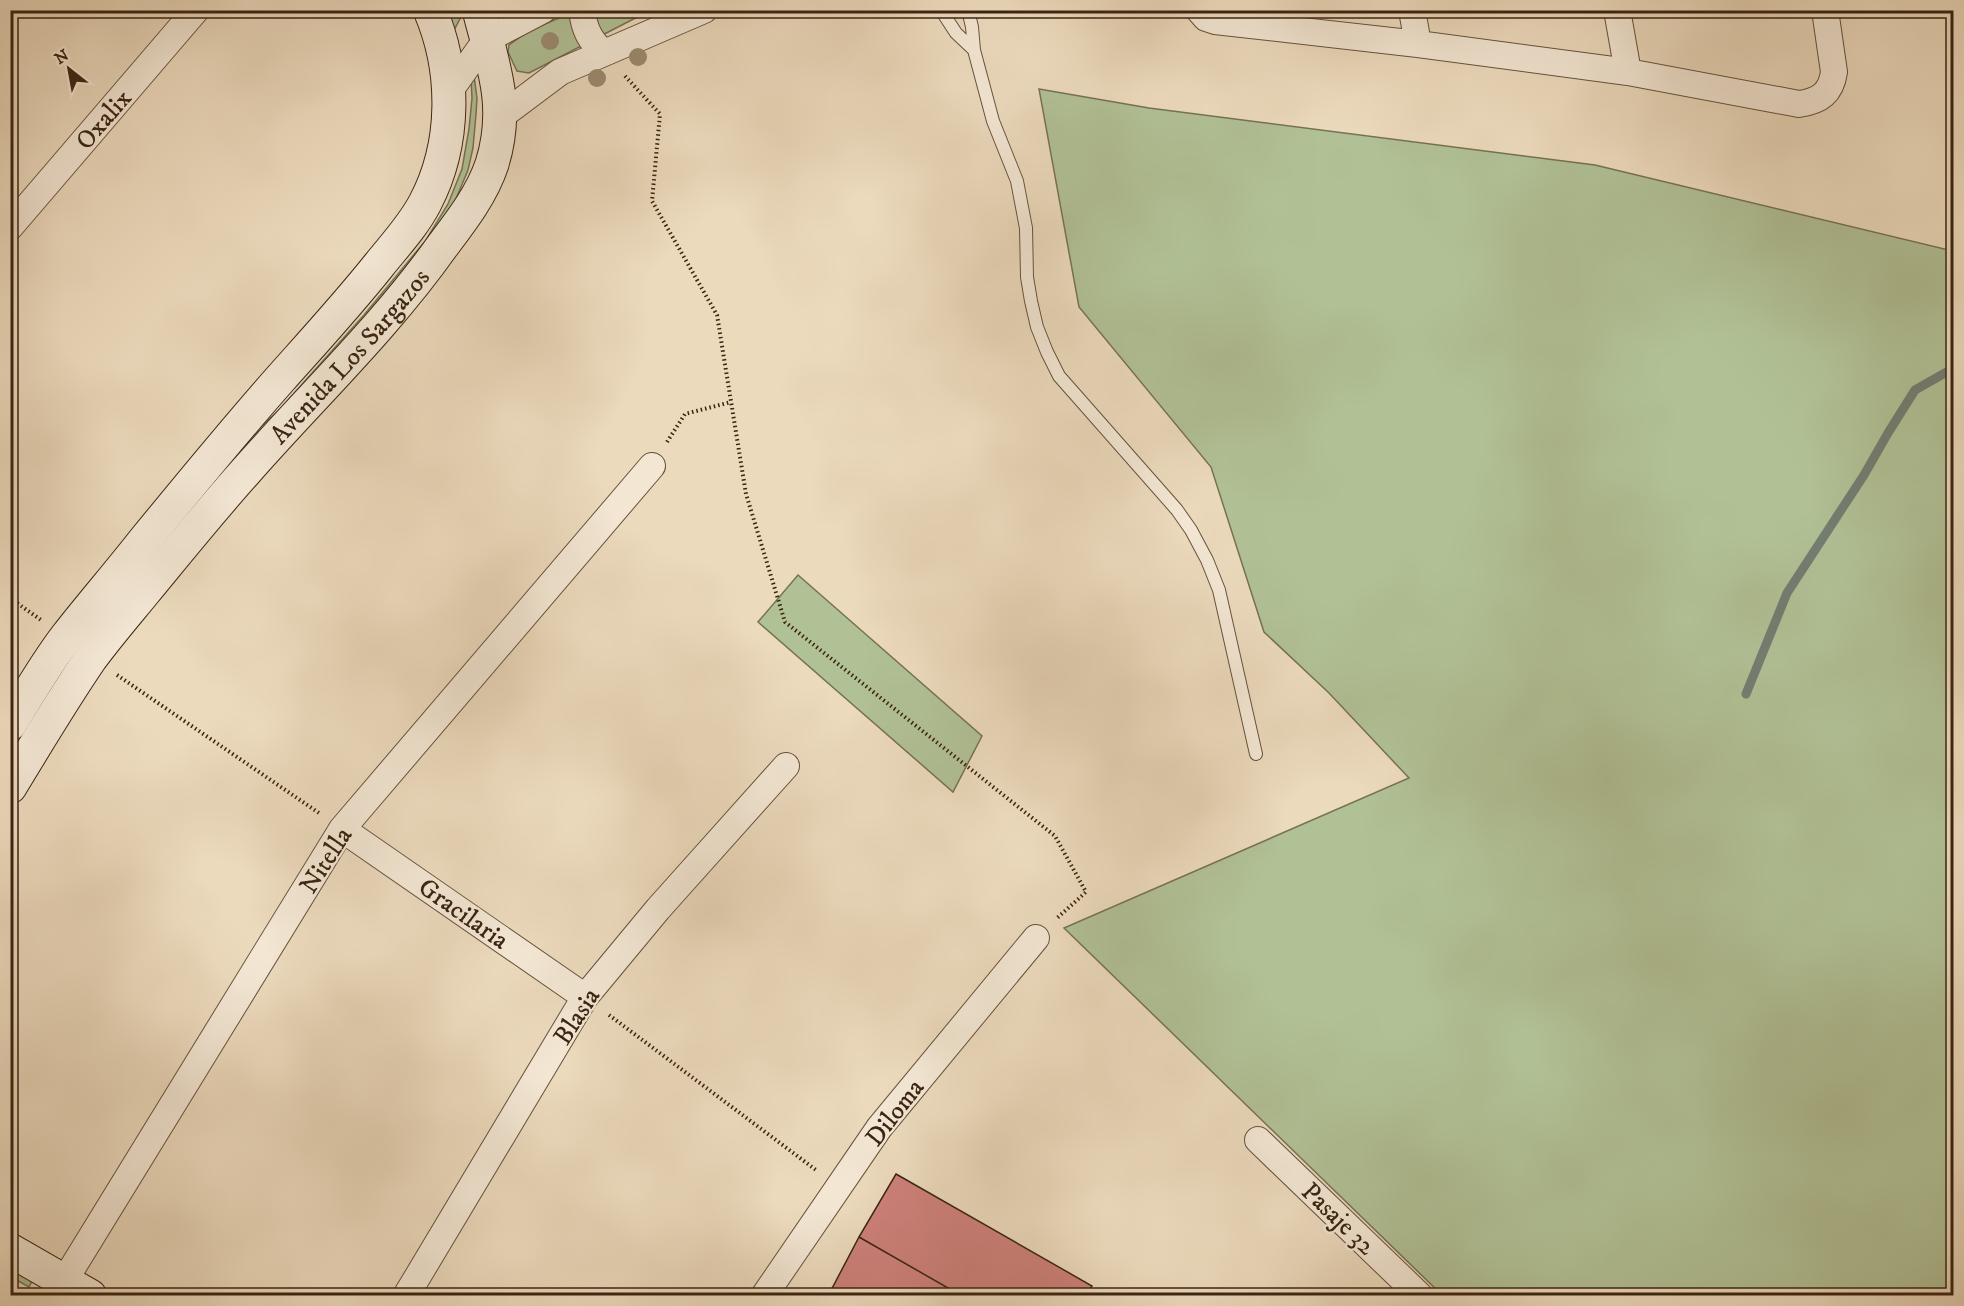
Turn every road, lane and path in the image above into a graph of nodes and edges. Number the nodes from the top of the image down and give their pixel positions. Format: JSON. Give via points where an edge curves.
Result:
{"nodes":[{"id":1,"x":196,"y":10,"type":"edge"},
{"id":2,"x":430,"y":10,"type":"edge"},
{"id":3,"x":543,"y":10,"type":"edge"},
{"id":4,"x":582,"y":10,"type":"edge"},
{"id":5,"x":704,"y":10,"type":"edge"},
{"id":6,"x":941,"y":10,"type":"edge"},
{"id":7,"x":968,"y":10,"type":"edge"},
{"id":8,"x":1199,"y":10,"type":"edge"},
{"id":9,"x":1412,"y":10,"type":"edge"},
{"id":10,"x":1617,"y":10,"type":"edge"},
{"id":11,"x":1825,"y":10,"type":"edge"},
{"id":12,"x":482,"y":25,"type":"edge"},
{"id":13,"x":1418,"y":44,"type":"junction"},
{"id":14,"x":974,"y":50,"type":"junction"},
{"id":15,"x":604,"y":53,"type":"junction"},
{"id":16,"x":1628,"y":72,"type":"junction"},
{"id":17,"x":449,"y":92,"type":"junction"},
{"id":18,"x":500,"y":117,"type":"junction"},
{"id":19,"x":10,"y":227,"type":"edge"},
{"id":20,"x":731,"y":402,"type":"junction"},
{"id":21,"x":652,"y":466,"type":"joint"},
{"id":22,"x":66,"y":638,"type":"junction"},
{"id":23,"x":92,"y":657,"type":"junction"},
{"id":24,"x":10,"y":724,"type":"edge"},
{"id":25,"x":1256,"y":754,"type":"dead end"},
{"id":26,"x":786,"y":766,"type":"dead end"},
{"id":27,"x":10,"y":787,"type":"edge"},
{"id":28,"x":342,"y":829,"type":"junction"},
{"id":29,"x":1036,"y":938,"type":"joint"},
{"id":30,"x":585,"y":997,"type":"junction"},
{"id":31,"x":1258,"y":1140,"type":"dead end"},
{"id":32,"x":838,"y":1187,"type":"junction"},
{"id":33,"x":10,"y":1250,"type":"edge"},
{"id":34,"x":69,"y":1290,"type":"edge"},
{"id":35,"x":406,"y":1296,"type":"edge"},
{"id":36,"x":764,"y":1296,"type":"edge"},
{"id":37,"x":1420,"y":1296,"type":"edge"}],
"edges":[{"from":1,"to":19,"type":"street","name":"Oxalix"},
{"from":2,"to":17,"type":"street","name":"Avenida Los Sargazos","via":[[445,58]]},
{"from":3,"to":12,"type":"street"},
{"from":4,"to":15,"type":"street","via":[[587,33]]},
{"from":5,"to":15,"type":"street"},
{"from":6,"to":14,"type":"lane","via":[[956,33]]},
{"from":7,"to":14,"type":"lane"},
{"from":8,"to":13,"type":"street","via":[[1215,21]]},
{"from":9,"to":13,"type":"street"},
{"from":10,"to":16,"type":"street"},
{"from":11,"to":16,"type":"street","via":[[1833,80],[1827,92],[1811,102],[1799,104]]},
{"from":12,"to":17,"type":"street"},
{"from":12,"to":18,"type":"street","name":"Avenida Los Sargazos","via":[[495,64]]},
{"from":13,"to":16,"type":"street"},
{"from":14,"to":25,"type":"lane","via":[[993,121],[1017,181],[1026,228],[1031,301],[1047,352],[1059,376],[1177,510],[1207,560],[1219,591]]},
{"from":15,"to":18,"type":"street","via":[[560,72]]},
{"from":15,"to":20,"type":"path","via":[[660,114],[652,201],[717,315]]},
{"from":17,"to":22,"type":"street","name":"Avenida Los Sargazos","via":[[441,158],[411,227],[232,433]]},
{"from":18,"to":23,"type":"street","name":"Avenida Los Sargazos","via":[[498,141],[483,186],[416,283],[240,478]]},
{"from":20,"to":21,"type":"path","via":[[685,414]]},
{"from":20,"to":29,"type":"path","via":[[746,494],[785,622],[1055,836],[1086,892]]},
{"from":21,"to":28,"type":"street","name":"Nitella"},
{"from":22,"to":23,"type":"street"},
{"from":22,"to":24,"type":"street","name":"Avenida Los Sargazos"},
{"from":23,"to":27,"type":"street","name":"Avenida Los Sargazos"},
{"from":23,"to":28,"type":"path"},
{"from":26,"to":30,"type":"street","name":"Blasia"},
{"from":28,"to":30,"type":"street","name":"Gracilaria"},
{"from":28,"to":34,"type":"street","name":"Nitella"},
{"from":29,"to":32,"type":"street","name":"Diloma","via":[[879,1128]]},
{"from":30,"to":32,"type":"path"},
{"from":30,"to":35,"type":"street","name":"Blasia"},
{"from":31,"to":37,"type":"street","name":"Pasaje 32"},
{"from":32,"to":36,"type":"street","name":"Diloma"},
{"from":33,"to":34,"type":"street"}]}
